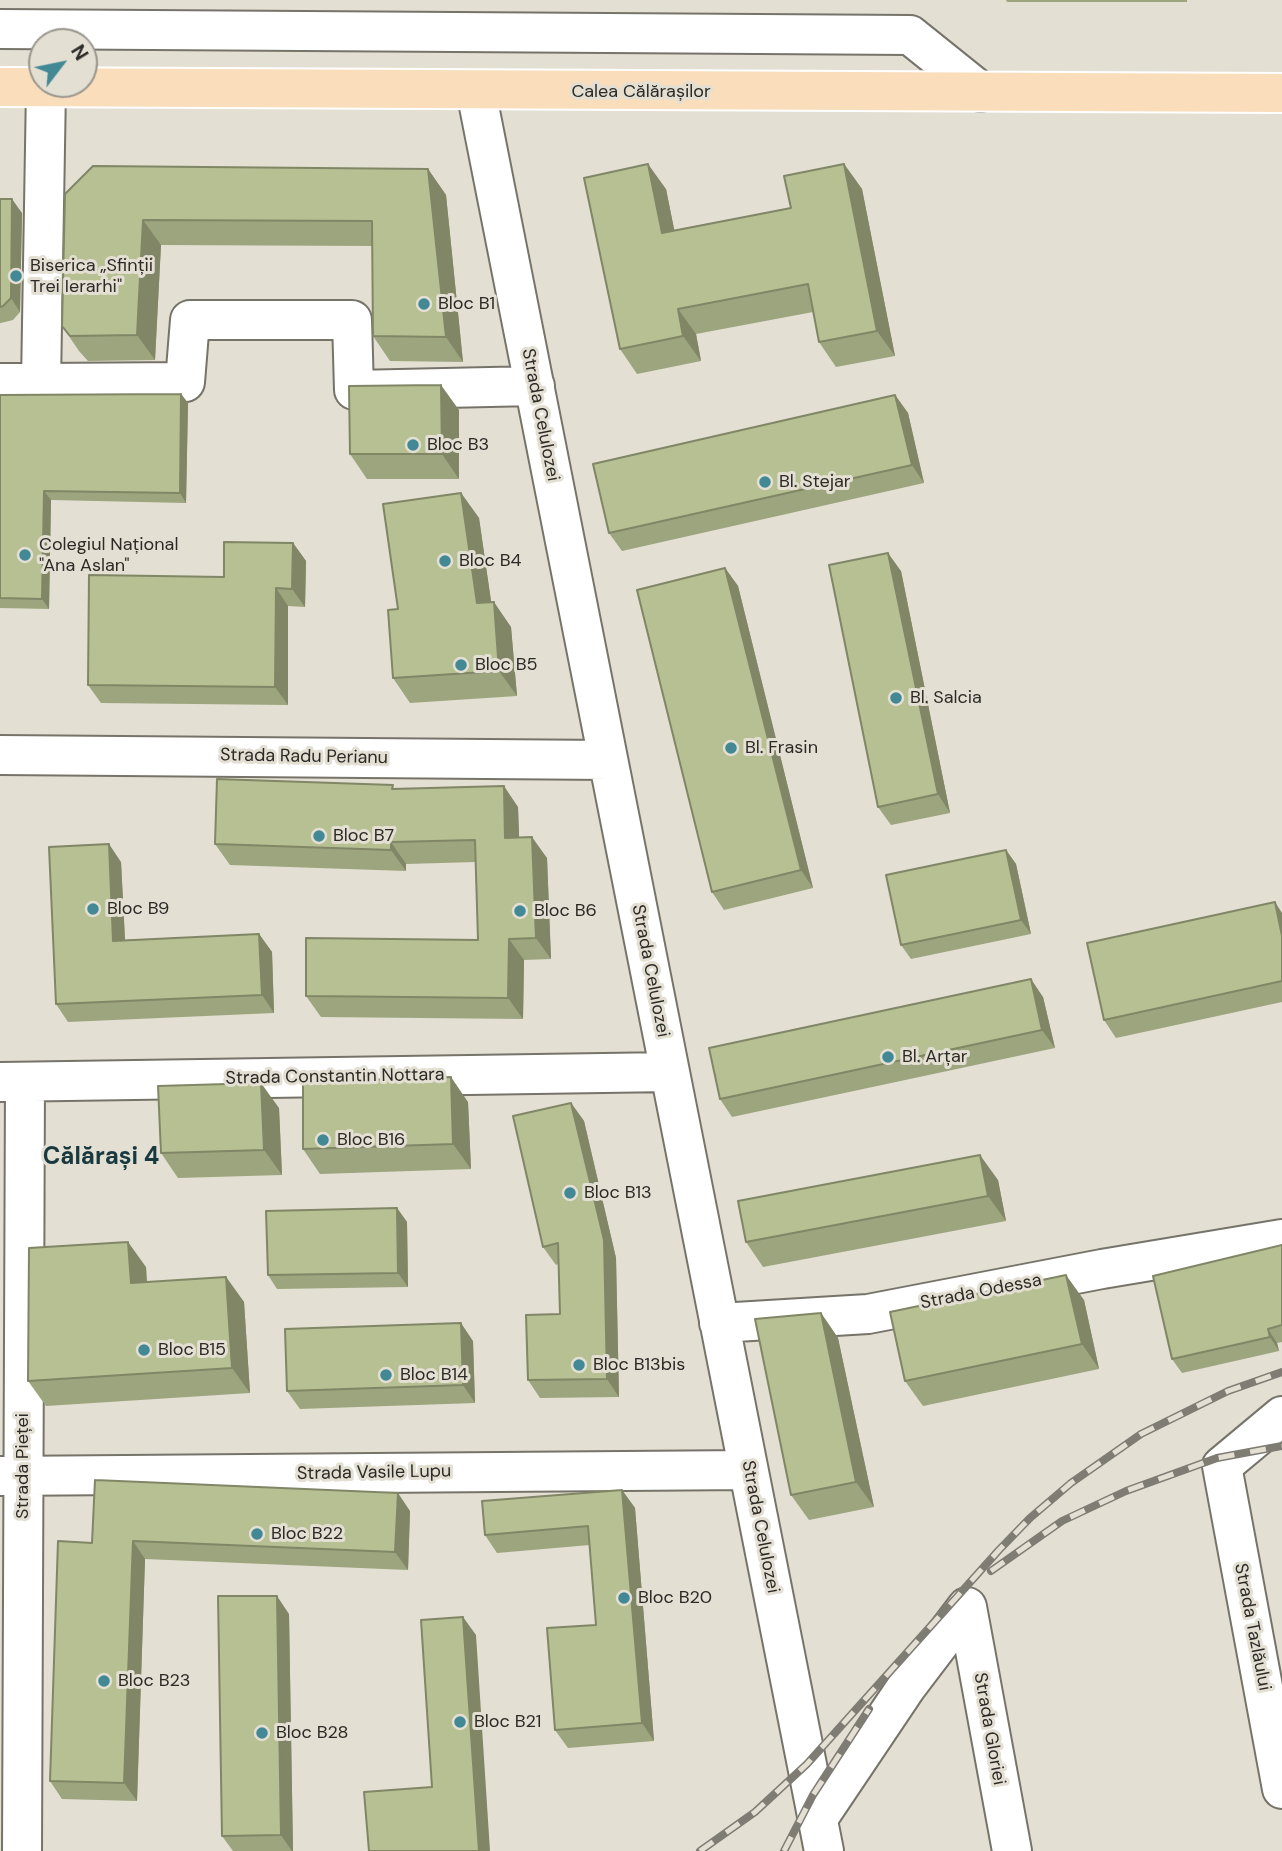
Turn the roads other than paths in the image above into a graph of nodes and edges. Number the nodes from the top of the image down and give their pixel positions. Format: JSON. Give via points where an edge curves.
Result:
{"nodes":[{"id":1,"x":0,"y":29,"type":"edge"},
{"id":2,"x":0,"y":87,"type":"edge"},
{"id":3,"x":28,"y":88,"type":"edge"},
{"id":4,"x":98,"y":88,"type":"edge"},
{"id":5,"x":476,"y":91,"type":"junction"},
{"id":6,"x":981,"y":92,"type":"junction"},
{"id":7,"x":1282,"y":93,"type":"edge"},
{"id":8,"x":46,"y":98,"type":"edge"},
{"id":9,"x":0,"y":383,"type":"edge"},
{"id":10,"x":41,"y":383,"type":"junction"},
{"id":11,"x":535,"y":386,"type":"junction"},
{"id":12,"x":0,"y":755,"type":"edge"},
{"id":13,"x":608,"y":760,"type":"junction"},
{"id":14,"x":670,"y":1072,"type":"junction"},
{"id":15,"x":13,"y":1082,"type":"edge"},
{"id":16,"x":1282,"y":1238,"type":"edge"},
{"id":17,"x":719,"y":1323,"type":"junction"},
{"id":18,"x":1282,"y":1416,"type":"edge"},
{"id":19,"x":748,"y":1470,"type":"junction"},
{"id":20,"x":11,"y":1477,"type":"edge"},
{"id":21,"x":1282,"y":1788,"type":"edge"},
{"id":22,"x":821,"y":1835,"type":"edge"},
{"id":23,"x":22,"y":1851,"type":"edge"},
{"id":24,"x":1012,"y":1851,"type":"edge"}],
"edges":[{"from":1,"to":6,"type":"street","via":[[910,35]]},
{"from":2,"to":3,"type":"main road","name":"Calea Călărașilor"},
{"from":4,"to":5,"type":"main road","name":"Calea Călărașilor"},
{"from":5,"to":6,"type":"main road","name":"Calea Călărașilor"},
{"from":5,"to":11,"type":"street","name":"Strada Celulozei"},
{"from":6,"to":7,"type":"main road","name":"Calea Călărașilor"},
{"from":8,"to":10,"type":"street"},
{"from":9,"to":10,"type":"street"},
{"from":10,"to":11,"type":"street","via":[[184,382],[190,320],[352,320],[354,390]]},
{"from":11,"to":13,"type":"street","name":"Strada Celulozei"},
{"from":12,"to":13,"type":"street","name":"Strada Radu Perianu"},
{"from":13,"to":14,"type":"street","name":"Strada Celulozei"},
{"from":14,"to":15,"type":"street","name":"Strada Constantin Nottara"},
{"from":14,"to":17,"type":"street","name":"Strada Celulozei"},
{"from":15,"to":20,"type":"street","name":"Strada Pieței"},
{"from":16,"to":17,"type":"street","name":"Strada Odessa","via":[[868,1314]]},
{"from":17,"to":19,"type":"street","name":"Strada Celulozei"},
{"from":18,"to":21,"type":"street","name":"Strada Tazlăului","via":[[1222,1466]]},
{"from":19,"to":20,"type":"street","name":"Strada Vasile Lupu"},
{"from":19,"to":22,"type":"street","name":"Strada Celulozei"},
{"from":20,"to":23,"type":"street","name":"Strada Pieței"},
{"from":22,"to":24,"type":"street","name":"Strada Gloriei","via":[[899,1697],[967,1607]]}]}
